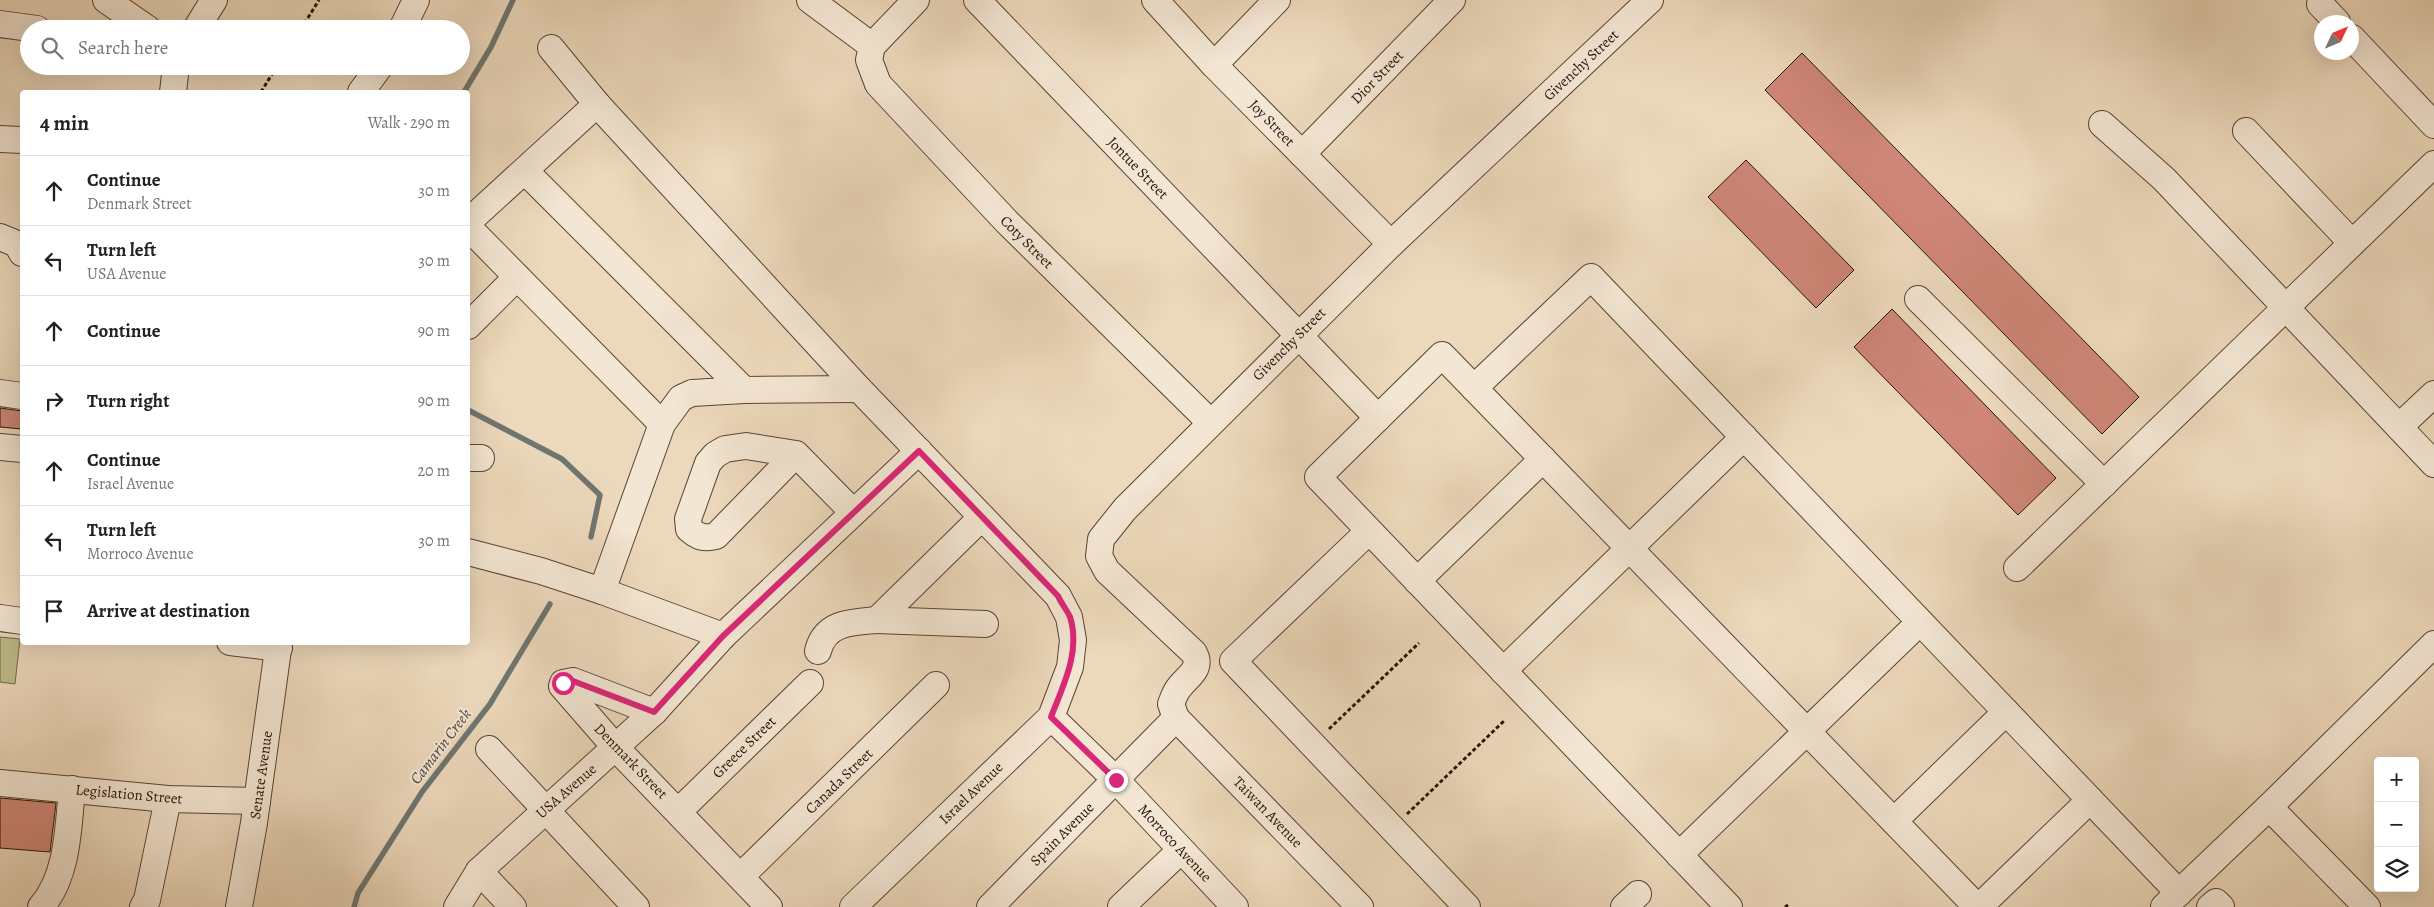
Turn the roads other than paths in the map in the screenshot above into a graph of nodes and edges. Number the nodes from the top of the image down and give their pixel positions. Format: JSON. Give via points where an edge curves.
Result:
{"nodes":[{"id":1,"x":106,"y":0,"type":"edge"},
{"id":2,"x":214,"y":0,"type":"edge"},
{"id":3,"x":416,"y":0,"type":"edge"},
{"id":4,"x":810,"y":0,"type":"edge"},
{"id":5,"x":916,"y":0,"type":"edge"},
{"id":6,"x":977,"y":0,"type":"edge"},
{"id":7,"x":1155,"y":0,"type":"edge"},
{"id":8,"x":1277,"y":0,"type":"edge"},
{"id":9,"x":1452,"y":0,"type":"edge"},
{"id":10,"x":1650,"y":0,"type":"edge"},
{"id":11,"x":2320,"y":4,"type":"dead end"},
{"id":12,"x":2330,"y":15,"type":"edge"},
{"id":13,"x":135,"y":20,"type":"edge"},
{"id":14,"x":202,"y":20,"type":"edge"},
{"id":15,"x":406,"y":20,"type":"edge"},
{"id":16,"x":0,"y":24,"type":"edge"},
{"id":17,"x":20,"y":27,"type":"edge"},
{"id":18,"x":2359,"y":45,"type":"edge"},
{"id":19,"x":872,"y":46,"type":"junction"},
{"id":20,"x":551,"y":48,"type":"dead end"},
{"id":21,"x":1214,"y":65,"type":"junction"},
{"id":22,"x":175,"y":75,"type":"edge"},
{"id":23,"x":373,"y":75,"type":"edge"},
{"id":24,"x":173,"y":90,"type":"edge"},
{"id":25,"x":362,"y":90,"type":"edge"},
{"id":26,"x":596,"y":104,"type":"junction"},
{"id":27,"x":2102,"y":124,"type":"dead end"},
{"id":28,"x":2434,"y":125,"type":"edge"},
{"id":29,"x":2246,"y":131,"type":"dead end"},
{"id":30,"x":0,"y":139,"type":"edge"},
{"id":31,"x":20,"y":140,"type":"edge"},
{"id":32,"x":1302,"y":154,"type":"junction"},
{"id":33,"x":2434,"y":164,"type":"edge"},
{"id":34,"x":525,"y":171,"type":"junction"},
{"id":35,"x":470,"y":220,"type":"edge"},
{"id":36,"x":470,"y":229,"type":"edge"},
{"id":37,"x":0,"y":237,"type":"edge"},
{"id":38,"x":2352,"y":243,"type":"junction"},
{"id":39,"x":1392,"y":244,"type":"junction"},
{"id":40,"x":20,"y":249,"type":"edge"},
{"id":41,"x":517,"y":277,"type":"junction"},
{"id":42,"x":1918,"y":299,"type":"dead end"},
{"id":43,"x":2286,"y":307,"type":"junction"},
{"id":44,"x":470,"y":324,"type":"edge"},
{"id":45,"x":1298,"y":335,"type":"junction"},
{"id":46,"x":858,"y":388,"type":"junction"},
{"id":47,"x":1474,"y":388,"type":"junction"},
{"id":48,"x":744,"y":390,"type":"junction"},
{"id":49,"x":0,"y":393,"type":"edge"},
{"id":50,"x":2434,"y":394,"type":"edge"},
{"id":51,"x":20,"y":396,"type":"edge"},
{"id":52,"x":1378,"y":418,"type":"junction"},
{"id":53,"x":1210,"y":422,"type":"junction"},
{"id":54,"x":662,"y":424,"type":"junction"},
{"id":55,"x":2399,"y":428,"type":"junction"},
{"id":56,"x":1744,"y":437,"type":"junction"},
{"id":57,"x":0,"y":447,"type":"edge"},
{"id":58,"x":20,"y":449,"type":"edge"},
{"id":59,"x":919,"y":451,"type":"junction"},
{"id":60,"x":796,"y":454,"type":"dead end"},
{"id":61,"x":1543,"y":459,"type":"junction"},
{"id":62,"x":2434,"y":464,"type":"edge"},
{"id":63,"x":2104,"y":484,"type":"junction"},
{"id":64,"x":853,"y":512,"type":"junction"},
{"id":65,"x":982,"y":517,"type":"junction"},
{"id":66,"x":1369,"y":531,"type":"junction"},
{"id":67,"x":1629,"y":548,"type":"junction"},
{"id":68,"x":470,"y":553,"type":"edge"},
{"id":69,"x":2017,"y":568,"type":"dead end"},
{"id":70,"x":1417,"y":581,"type":"junction"},
{"id":71,"x":594,"y":588,"type":"junction"},
{"id":72,"x":0,"y":618,"type":"edge"},
{"id":73,"x":877,"y":620,"type":"junction"},
{"id":74,"x":20,"y":621,"type":"edge"},
{"id":75,"x":1920,"y":622,"type":"junction"},
{"id":76,"x":985,"y":624,"type":"dead end"},
{"id":77,"x":723,"y":636,"type":"junction"},
{"id":78,"x":2434,"y":644,"type":"edge"},
{"id":79,"x":279,"y":645,"type":"edge"},
{"id":80,"x":818,"y":651,"type":"dead end"},
{"id":81,"x":1503,"y":671,"type":"junction"},
{"id":82,"x":810,"y":683,"type":"dead end"},
{"id":83,"x":936,"y":685,"type":"dead end"},
{"id":84,"x":654,"y":712,"type":"junction"},
{"id":85,"x":2006,"y":712,"type":"junction"},
{"id":86,"x":1051,"y":717,"type":"junction"},
{"id":87,"x":1176,"y":718,"type":"junction"},
{"id":88,"x":1807,"y":731,"type":"junction"},
{"id":89,"x":616,"y":748,"type":"junction"},
{"id":90,"x":489,"y":749,"type":"dead end"},
{"id":91,"x":1116,"y":780,"type":"junction"},
{"id":92,"x":0,"y":783,"type":"edge"},
{"id":93,"x":72,"y":789,"type":"junction"},
{"id":94,"x":168,"y":799,"type":"junction"},
{"id":95,"x":2090,"y":800,"type":"junction"},
{"id":96,"x":257,"y":801,"type":"junction"},
{"id":97,"x":2269,"y":807,"type":"junction"},
{"id":98,"x":544,"y":810,"type":"junction"},
{"id":99,"x":679,"y":811,"type":"junction"},
{"id":100,"x":1894,"y":822,"type":"junction"},
{"id":101,"x":1180,"y":850,"type":"junction"},
{"id":102,"x":1679,"y":855,"type":"junction"},
{"id":103,"x":479,"y":871,"type":"junction"},
{"id":104,"x":741,"y":876,"type":"junction"},
{"id":105,"x":2171,"y":900,"type":"edge"},
{"id":106,"x":861,"y":905,"type":"edge"},
{"id":107,"x":41,"y":907,"type":"edge"},
{"id":108,"x":143,"y":907,"type":"edge"},
{"id":109,"x":239,"y":907,"type":"edge"},
{"id":110,"x":457,"y":907,"type":"edge"},
{"id":111,"x":514,"y":907,"type":"edge"},
{"id":112,"x":636,"y":907,"type":"edge"},
{"id":113,"x":769,"y":907,"type":"edge"},
{"id":114,"x":990,"y":907,"type":"edge"},
{"id":115,"x":1121,"y":907,"type":"edge"},
{"id":116,"x":1235,"y":907,"type":"edge"},
{"id":117,"x":1360,"y":907,"type":"edge"},
{"id":118,"x":1467,"y":907,"type":"edge"},
{"id":119,"x":1729,"y":907,"type":"edge"},
{"id":120,"x":1978,"y":907,"type":"edge"},
{"id":121,"x":2210,"y":907,"type":"edge"},
{"id":122,"x":2221,"y":907,"type":"edge"},
{"id":123,"x":2367,"y":907,"type":"edge"}],
"edges":[{"from":1,"to":13,"type":"street"},
{"from":2,"to":14,"type":"street"},
{"from":3,"to":15,"type":"street"},
{"from":4,"to":19,"type":"street"},
{"from":5,"to":19,"type":"street"},
{"from":6,"to":45,"type":"street","name":"Jontue Street"},
{"from":7,"to":21,"type":"street","name":"Joy Street"},
{"from":8,"to":21,"type":"street"},
{"from":9,"to":32,"type":"street","name":"Dior Street"},
{"from":10,"to":39,"type":"street","name":"Givenchy Street"},
{"from":11,"to":12,"type":"street"},
{"from":16,"to":17,"type":"street"},
{"from":18,"to":28,"type":"street"},
{"from":19,"to":53,"type":"street","name":"Coty Street","via":[[868,60],[878,84],[1007,222]]},
{"from":20,"to":26,"type":"street","name":"Israel Avenue"},
{"from":21,"to":32,"type":"street","name":"Joy Street"},
{"from":22,"to":24,"type":"street"},
{"from":23,"to":25,"type":"street"},
{"from":26,"to":34,"type":"street"},
{"from":26,"to":46,"type":"street","name":"Israel Avenue"},
{"from":27,"to":43,"type":"street","via":[[2164,179]]},
{"from":29,"to":38,"type":"street"},
{"from":30,"to":31,"type":"street"},
{"from":32,"to":39,"type":"street","name":"Joy Street"},
{"from":33,"to":38,"type":"street"},
{"from":34,"to":35,"type":"street"},
{"from":34,"to":48,"type":"street"},
{"from":36,"to":41,"type":"street"},
{"from":37,"to":40,"type":"street","via":[[17,244]]},
{"from":38,"to":43,"type":"street"},
{"from":39,"to":45,"type":"street","name":"Givenchy Street"},
{"from":41,"to":44,"type":"street"},
{"from":41,"to":54,"type":"street"},
{"from":42,"to":63,"type":"street"},
{"from":43,"to":55,"type":"street"},
{"from":43,"to":63,"type":"street"},
{"from":45,"to":52,"type":"street","name":"Jontue Street"},
{"from":45,"to":53,"type":"street","name":"Givenchy Street"},
{"from":46,"to":48,"type":"street"},
{"from":46,"to":59,"type":"street","name":"Israel Avenue"},
{"from":47,"to":52,"type":"street","via":[[1442,355]]},
{"from":47,"to":56,"type":"street","via":[[1591,277]]},
{"from":47,"to":61,"type":"street"},
{"from":48,"to":54,"type":"street","via":[[692,393],[681,398]]},
{"from":49,"to":51,"type":"street"},
{"from":50,"to":55,"type":"street"},
{"from":52,"to":66,"type":"street","via":[[1318,477]]},
{"from":53,"to":87,"type":"street","name":"Givenchy Street","via":[[1125,509],[1101,539],[1099,556],[1107,571],[1194,653],[1198,661],[1196,668],[1176,690],[1171,704]]},
{"from":54,"to":71,"type":"street"},
{"from":55,"to":62,"type":"street"},
{"from":56,"to":67,"type":"street"},
{"from":56,"to":75,"type":"street"},
{"from":57,"to":58,"type":"street"},
{"from":59,"to":64,"type":"street","name":"USA Avenue"},
{"from":59,"to":65,"type":"street","name":"Israel Avenue"},
{"from":60,"to":64,"type":"street"},
{"from":61,"to":67,"type":"street"},
{"from":61,"to":70,"type":"street"},
{"from":63,"to":69,"type":"street"},
{"from":64,"to":77,"type":"street","name":"USA Avenue"},
{"from":65,"to":73,"type":"street"},
{"from":65,"to":86,"type":"street","name":"Israel Avenue","via":[[1058,596],[1070,617],[1073,640],[1070,667]]},
{"from":66,"to":70,"type":"street"},
{"from":66,"to":118,"type":"street","via":[[1232,660]]},
{"from":67,"to":81,"type":"street"},
{"from":67,"to":88,"type":"street"},
{"from":68,"to":71,"type":"street"},
{"from":70,"to":81,"type":"street"},
{"from":71,"to":77,"type":"street"},
{"from":72,"to":74,"type":"street"},
{"from":73,"to":76,"type":"street"},
{"from":73,"to":80,"type":"street","via":[[848,622],[833,628],[825,635]]},
{"from":75,"to":85,"type":"street"},
{"from":75,"to":88,"type":"street"},
{"from":77,"to":84,"type":"street","name":"USA Avenue"},
{"from":78,"to":97,"type":"street"},
{"from":79,"to":96,"type":"street","name":"Senate Avenue"},
{"from":81,"to":102,"type":"street"},
{"from":82,"to":99,"type":"street","name":"Greece Street"},
{"from":83,"to":104,"type":"street","name":"Canada Street"},
{"from":84,"to":89,"type":"street","name":"USA Avenue"},
{"from":84,"to":89,"type":"street","name":"Denmark Street","via":[[573,681],[563,683],[562,686]]},
{"from":85,"to":95,"type":"street"},
{"from":85,"to":100,"type":"street"},
{"from":86,"to":91,"type":"street","name":"Morroco Avenue"},
{"from":86,"to":106,"type":"street","name":"Israel Avenue"},
{"from":87,"to":91,"type":"street","name":"Spain Avenue"},
{"from":87,"to":117,"type":"street","name":"Taiwan Avenue"},
{"from":88,"to":100,"type":"street"},
{"from":88,"to":102,"type":"street"},
{"from":89,"to":98,"type":"street","name":"USA Avenue"},
{"from":89,"to":99,"type":"street","name":"Denmark Street"},
{"from":90,"to":98,"type":"street"},
{"from":91,"to":101,"type":"street","name":"Morroco Avenue"},
{"from":91,"to":114,"type":"street","name":"Spain Avenue"},
{"from":92,"to":93,"type":"street","name":"Legislation Street"},
{"from":93,"to":94,"type":"street","name":"Legislation Street"},
{"from":93,"to":107,"type":"street","via":[[67,843],[53,893]]},
{"from":94,"to":96,"type":"street","name":"Legislation Street"},
{"from":94,"to":108,"type":"street"},
{"from":95,"to":105,"type":"street"},
{"from":95,"to":120,"type":"street"},
{"from":96,"to":109,"type":"street","name":"Senate Avenue"},
{"from":97,"to":105,"type":"street"},
{"from":97,"to":123,"type":"street"},
{"from":98,"to":103,"type":"street","name":"USA Avenue"},
{"from":98,"to":112,"type":"street"},
{"from":99,"to":104,"type":"street","name":"Denmark Street"},
{"from":100,"to":120,"type":"street"},
{"from":101,"to":115,"type":"street"},
{"from":101,"to":116,"type":"street","name":"Morroco Avenue"},
{"from":102,"to":119,"type":"street"},
{"from":103,"to":110,"type":"street","name":"USA Avenue"},
{"from":103,"to":111,"type":"street"},
{"from":104,"to":113,"type":"street","name":"Denmark Street"},
{"from":121,"to":122,"type":"street","via":[[2216,902]]}]}
